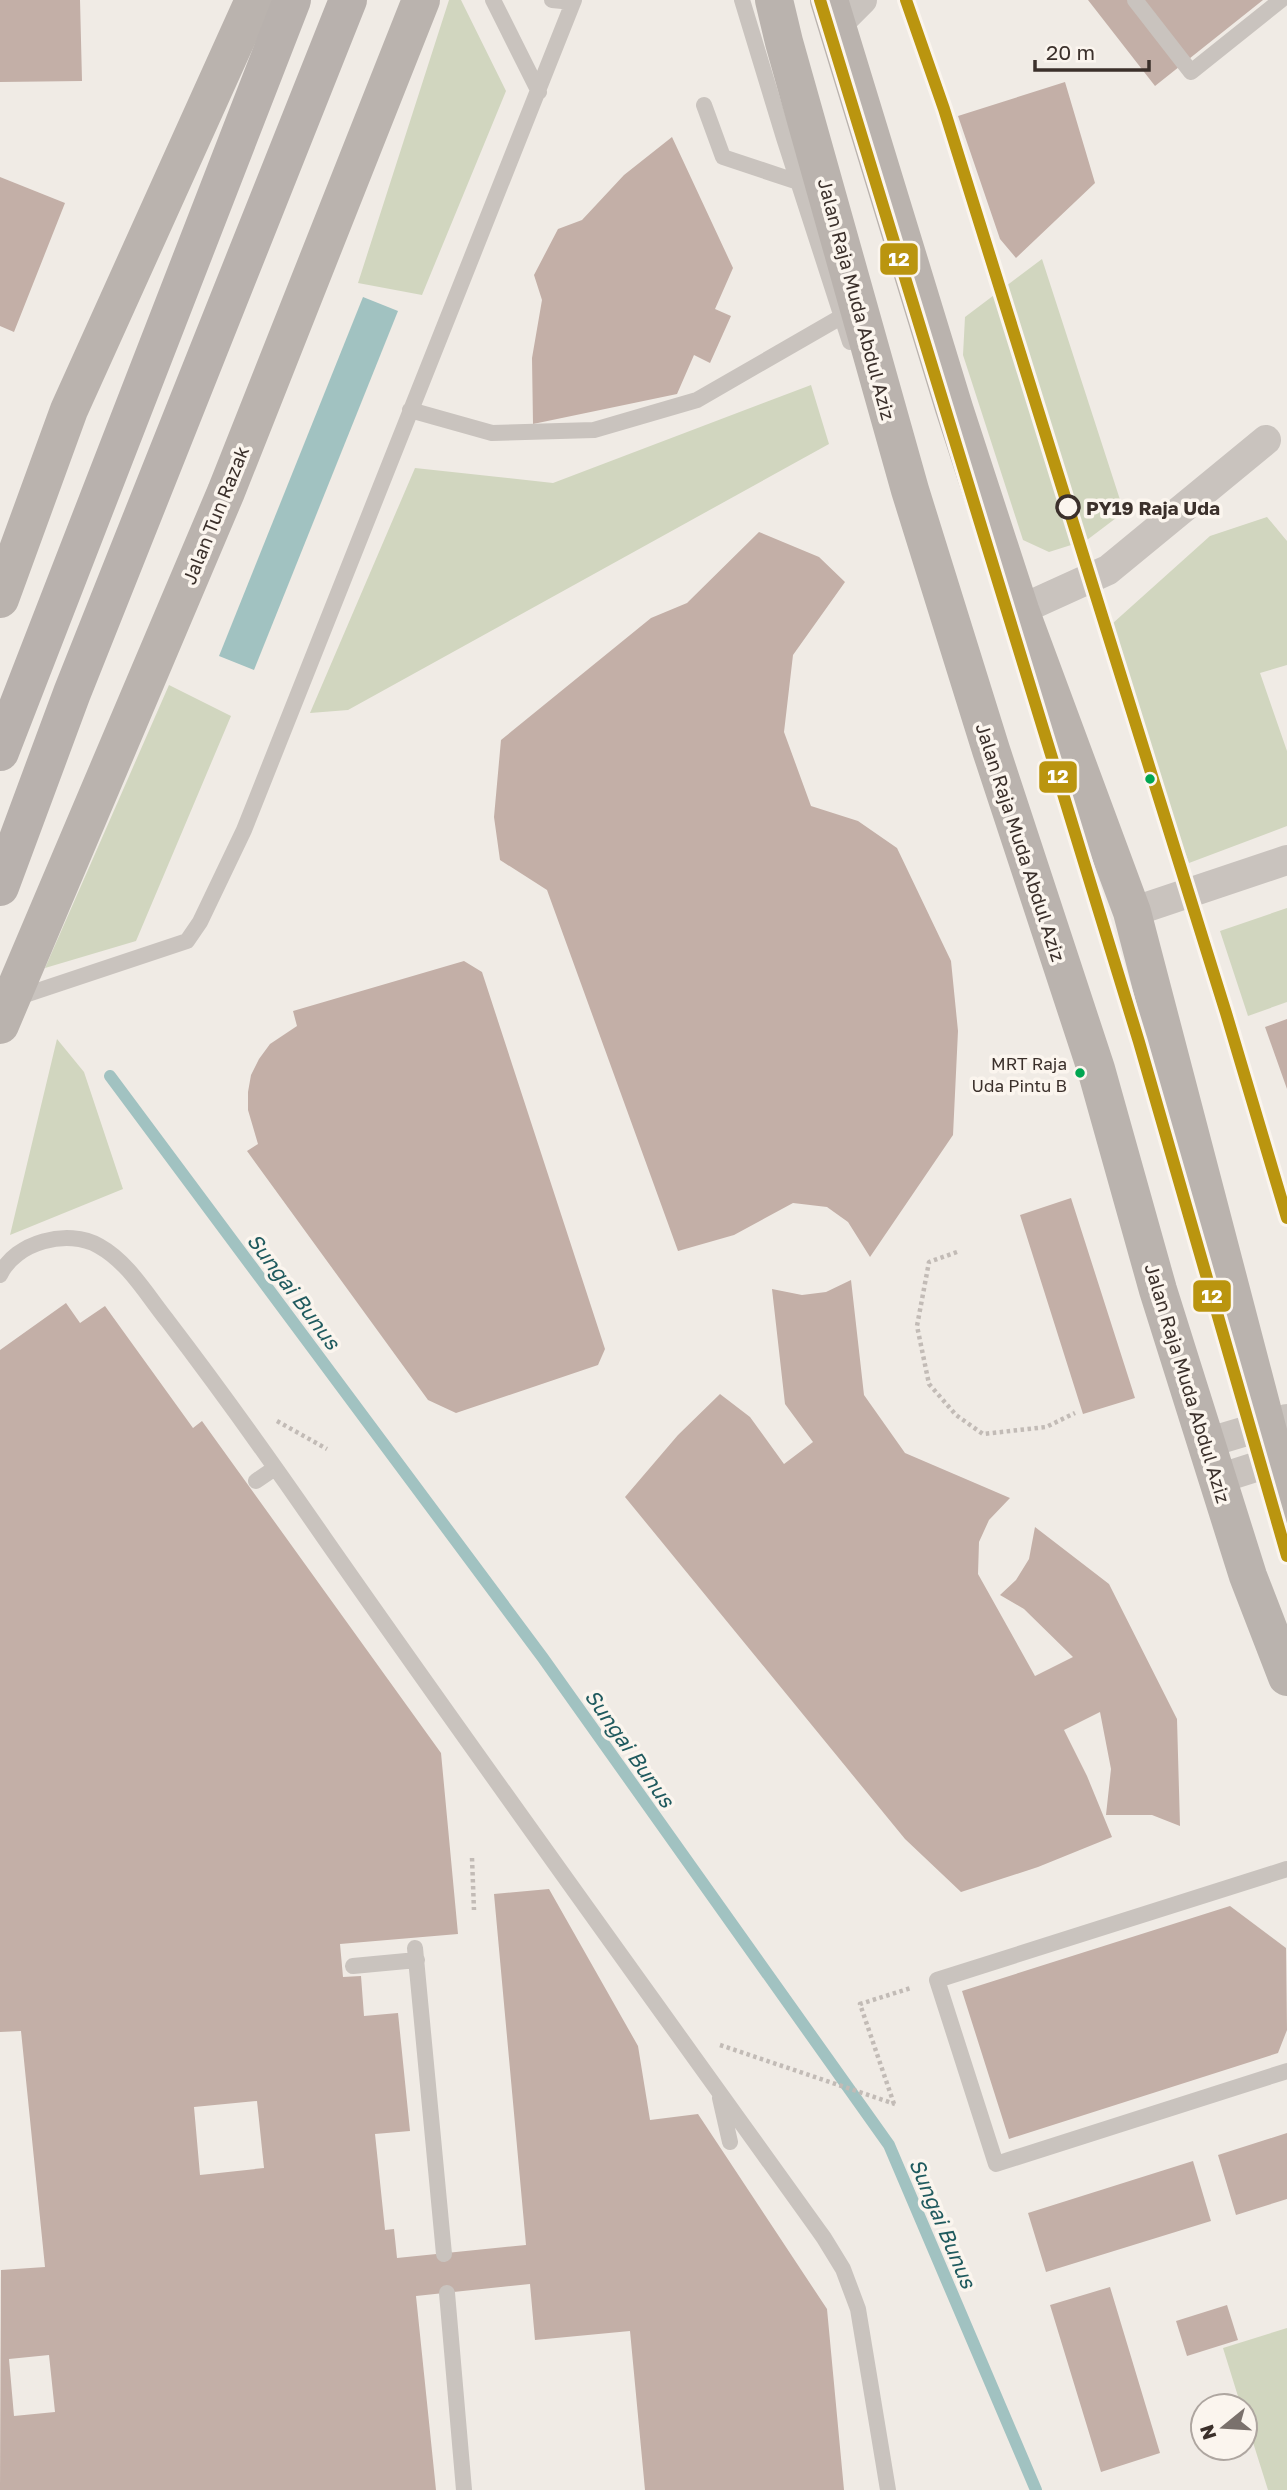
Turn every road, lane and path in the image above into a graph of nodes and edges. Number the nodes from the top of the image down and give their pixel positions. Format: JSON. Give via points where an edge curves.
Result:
{"nodes":[{"id":1,"x":254,"y":0,"type":"edge"},
{"id":2,"x":292,"y":0,"type":"edge"},
{"id":3,"x":348,"y":0,"type":"edge"},
{"id":4,"x":421,"y":0,"type":"edge"},
{"id":5,"x":493,"y":0,"type":"edge"},
{"id":6,"x":552,"y":0,"type":"edge"},
{"id":7,"x":742,"y":0,"type":"edge"},
{"id":8,"x":774,"y":0,"type":"edge"},
{"id":9,"x":1135,"y":0,"type":"edge"},
{"id":10,"x":1281,"y":0,"type":"edge"},
{"id":11,"x":574,"y":1,"type":"edge"},
{"id":12,"x":843,"y":8,"type":"edge"},
{"id":13,"x":784,"y":42,"type":"junction"},
{"id":14,"x":798,"y":87,"type":"junction"},
{"id":15,"x":539,"y":92,"type":"junction"},
{"id":16,"x":704,"y":105,"type":"dead end"},
{"id":17,"x":784,"y":138,"type":"junction"},
{"id":18,"x":798,"y":182,"type":"junction"},
{"id":19,"x":841,"y":317,"type":"junction"},
{"id":20,"x":411,"y":410,"type":"junction"},
{"id":21,"x":1266,"y":440,"type":"dead end"},
{"id":22,"x":909,"y":490,"type":"junction"},
{"id":23,"x":0,"y":599,"type":"edge"},
{"id":24,"x":1020,"y":610,"type":"junction"},
{"id":25,"x":0,"y":752,"type":"edge"},
{"id":26,"x":1287,"y":860,"type":"edge"},
{"id":27,"x":0,"y":887,"type":"edge"},
{"id":28,"x":1132,"y":912,"type":"junction"},
{"id":29,"x":6,"y":1013,"type":"edge"},
{"id":30,"x":957,"y":1252,"type":"dead end"},
{"id":31,"x":0,"y":1275,"type":"edge"},
{"id":32,"x":1075,"y":1413,"type":"dead end"},
{"id":33,"x":1279,"y":1441,"type":"edge"},
{"id":34,"x":1206,"y":1443,"type":"junction"},
{"id":35,"x":275,"y":1468,"type":"junction"},
{"id":36,"x":1217,"y":1479,"type":"junction"},
{"id":37,"x":256,"y":1481,"type":"dead end"},
{"id":38,"x":1287,"y":1504,"type":"edge"},
{"id":39,"x":1287,"y":1677,"type":"edge"},
{"id":40,"x":472,"y":1858,"type":"dead end"},
{"id":41,"x":1287,"y":1869,"type":"edge"},
{"id":42,"x":474,"y":1910,"type":"dead end"},
{"id":43,"x":353,"y":1966,"type":"dead end"},
{"id":44,"x":937,"y":1980,"type":"junction"},
{"id":45,"x":719,"y":2045,"type":"dead end"},
{"id":46,"x":1287,"y":2071,"type":"edge"},
{"id":47,"x":717,"y":2089,"type":"junction"},
{"id":48,"x":730,"y":2142,"type":"dead end"},
{"id":49,"x":444,"y":2253,"type":"dead end"},
{"id":50,"x":447,"y":2292,"type":"dead end"},
{"id":51,"x":464,"y":2490,"type":"edge"},
{"id":52,"x":888,"y":2490,"type":"edge"}],
"edges":[{"from":1,"to":23,"type":"main road","via":[[69,410]]},
{"from":2,"to":25,"type":"main road"},
{"from":3,"to":27,"type":"main road","via":[[72,693]]},
{"from":4,"to":29,"type":"main road","name":"Jalan Tun Razak","via":[[226,492]]},
{"from":5,"to":15,"type":"lane"},
{"from":6,"to":11,"type":"lane"},
{"from":7,"to":17,"type":"lane"},
{"from":8,"to":13,"type":"main road","name":"Jalan Raja Muda Abdul Aziz"},
{"from":9,"to":10,"type":"lane","via":[[1191,72]]},
{"from":11,"to":15,"type":"lane"},
{"from":12,"to":13,"type":"main road"},
{"from":12,"to":24,"type":"main road","via":[[954,408]]},
{"from":13,"to":14,"type":"main road","name":"Jalan Raja Muda Abdul Aziz"},
{"from":14,"to":17,"type":"lane"},
{"from":14,"to":22,"type":"main road","name":"Jalan Raja Muda Abdul Aziz"},
{"from":15,"to":20,"type":"lane"},
{"from":16,"to":18,"type":"lane","via":[[723,157]]},
{"from":17,"to":18,"type":"lane"},
{"from":18,"to":19,"type":"lane"},
{"from":19,"to":20,"type":"lane","via":[[697,400],[594,430],[492,433]]},
{"from":19,"to":22,"type":"lane"},
{"from":20,"to":29,"type":"lane","via":[[244,830],[200,922],[187,941]]},
{"from":21,"to":24,"type":"street","via":[[1108,570]]},
{"from":22,"to":34,"type":"main road","name":"Jalan Raja Muda Abdul Aziz","via":[[1096,1069]]},
{"from":24,"to":28,"type":"main road"},
{"from":26,"to":28,"type":"street"},
{"from":28,"to":33,"type":"main road"},
{"from":30,"to":32,"type":"path","via":[[929,1262],[917,1326],[929,1384],[956,1415],[983,1434],[1046,1427]]},
{"from":31,"to":35,"type":"lane","via":[[5,1263],[43,1242],[72,1237],[99,1245],[125,1266]]},
{"from":33,"to":34,"type":"street"},
{"from":33,"to":36,"type":"street"},
{"from":33,"to":38,"type":"main road"},
{"from":34,"to":36,"type":"main road","name":"Jalan Raja Muda Abdul Aziz"},
{"from":35,"to":37,"type":"lane"},
{"from":35,"to":47,"type":"lane"},
{"from":36,"to":39,"type":"main road","name":"Jalan Raja Muda Abdul Aziz"},
{"from":40,"to":42,"type":"path"},
{"from":41,"to":44,"type":"lane"},
{"from":43,"to":49,"type":"lane","via":[[416,1954]]},
{"from":44,"to":45,"type":"path","via":[[860,2004],[895,2104]]},
{"from":44,"to":46,"type":"lane","via":[[996,2164]]},
{"from":47,"to":48,"type":"lane"},
{"from":47,"to":52,"type":"lane","via":[[843,2269],[858,2309]]},
{"from":50,"to":51,"type":"lane"}]}
